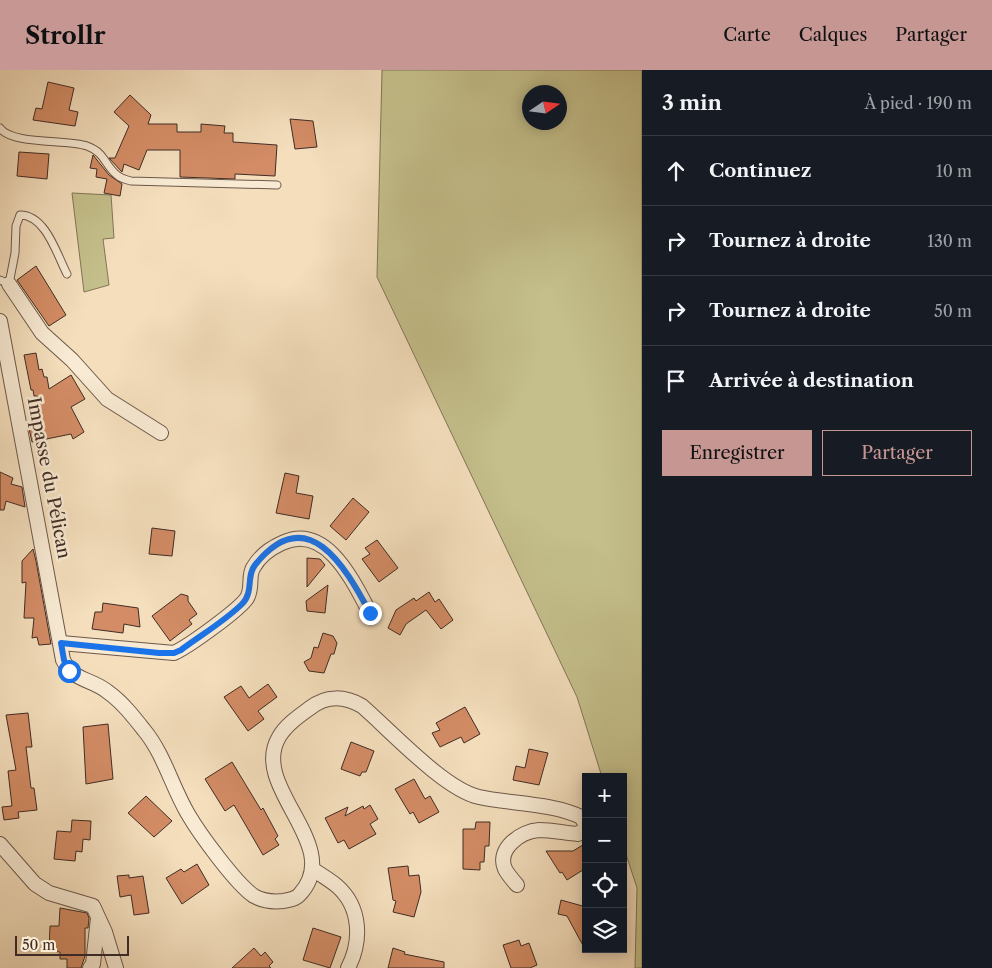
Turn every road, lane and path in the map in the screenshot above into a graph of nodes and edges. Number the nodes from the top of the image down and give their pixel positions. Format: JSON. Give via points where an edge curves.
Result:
{"nodes":[{"id":1,"x":0,"y":128,"type":"edge"},
{"id":2,"x":277,"y":185,"type":"dead end"},
{"id":3,"x":67,"y":274,"type":"dead end"},
{"id":4,"x":5,"y":282,"type":"edge"},
{"id":5,"x":0,"y":320,"type":"edge"},
{"id":6,"x":162,"y":433,"type":"dead end"},
{"id":7,"x":370,"y":613,"type":"dead end"},
{"id":8,"x":61,"y":643,"type":"junction"},
{"id":9,"x":0,"y":844,"type":"edge"},
{"id":10,"x":314,"y":870,"type":"junction"},
{"id":11,"x":517,"y":885,"type":"dead end"},
{"id":12,"x":98,"y":916,"type":"junction"},
{"id":13,"x":90,"y":968,"type":"edge"},
{"id":14,"x":116,"y":968,"type":"edge"},
{"id":15,"x":348,"y":968,"type":"edge"}],
"edges":[{"from":1,"to":2,"type":"lane","via":[[14,137],[86,146],[103,155],[117,176],[131,181]]},
{"from":3,"to":4,"type":"lane","via":[[39,223],[20,215],[15,252]]},
{"from":4,"to":6,"type":"street","via":[[42,333],[107,399]]},
{"from":5,"to":8,"type":"street","name":"Impasse du Pélican"},
{"from":7,"to":8,"type":"street","via":[[354,582],[329,550],[311,539],[298,537],[272,548],[253,567],[251,591],[242,604],[174,653]]},
{"from":8,"to":10,"type":"street","name":"Impasse du Pélican","via":[[69,671],[106,690],[146,732],[188,814],[254,896],[268,901],[290,900],[302,892]]},
{"from":9,"to":12,"type":"street","via":[[35,884],[49,893],[93,906]]},
{"from":10,"to":11,"type":"street","via":[[312,856],[277,776],[274,753],[279,737],[290,724],[312,706],[337,698],[350,699],[362,706],[440,776],[461,790],[478,797],[581,817],[585,829],[578,834],[538,830],[513,840],[503,863]]},
{"from":10,"to":15,"type":"street","via":[[338,886],[354,908],[358,920],[357,938]]},
{"from":12,"to":13,"type":"street"},
{"from":12,"to":14,"type":"street"}]}
